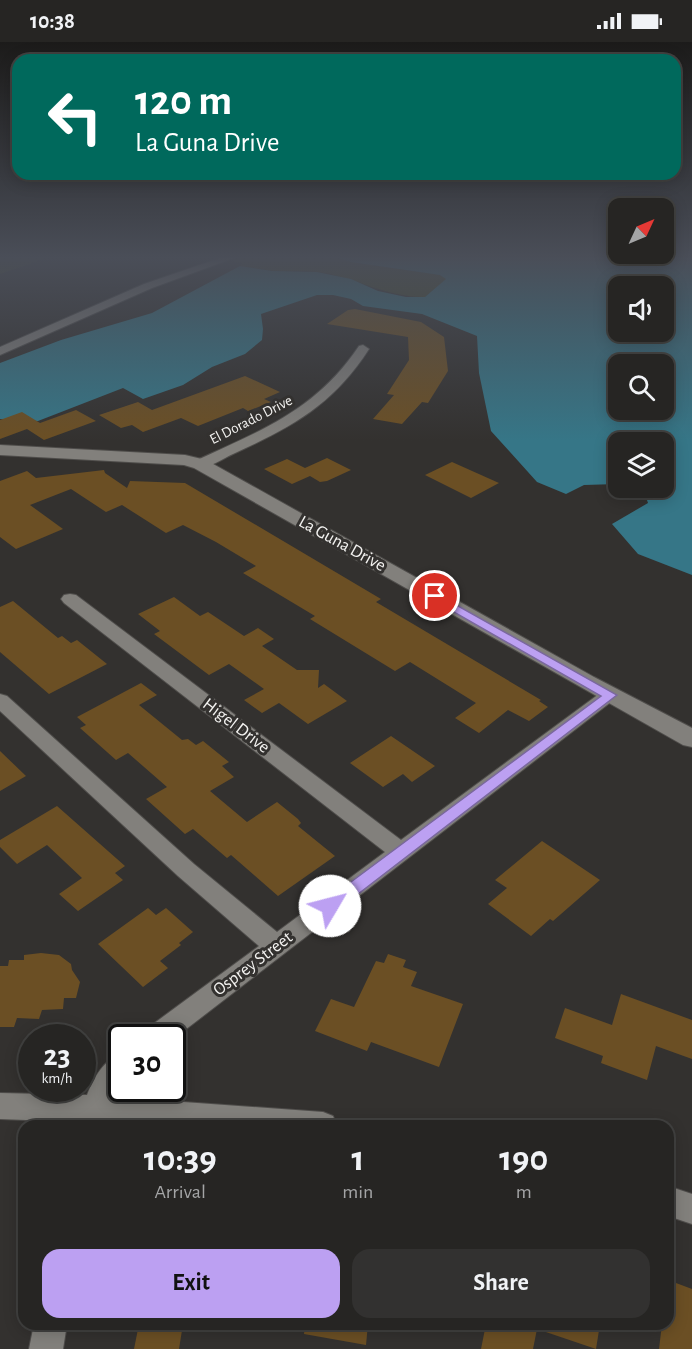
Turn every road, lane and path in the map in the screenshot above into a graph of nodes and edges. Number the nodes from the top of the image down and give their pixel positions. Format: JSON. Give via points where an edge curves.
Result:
{"nodes":[{"id":1,"x":57,"y":319,"type":"edge"},
{"id":2,"x":73,"y":319,"type":"edge"},
{"id":3,"x":0,"y":344,"type":"edge"},
{"id":4,"x":363,"y":349,"type":"dead end"},
{"id":5,"x":0,"y":351,"type":"edge"},
{"id":6,"x":0,"y":450,"type":"edge"},
{"id":7,"x":200,"y":464,"type":"junction"},
{"id":8,"x":70,"y":599,"type":"dead end"},
{"id":9,"x":610,"y":695,"type":"junction"},
{"id":10,"x":0,"y":700,"type":"edge"},
{"id":11,"x":692,"y":739,"type":"edge"},
{"id":12,"x":402,"y":854,"type":"junction"},
{"id":13,"x":276,"y":946,"type":"junction"},
{"id":14,"x":173,"y":1024,"type":"edge"},
{"id":15,"x":108,"y":1082,"type":"edge"},
{"id":16,"x":0,"y":1106,"type":"edge"},
{"id":17,"x":93,"y":1118,"type":"edge"},
{"id":18,"x":150,"y":1120,"type":"edge"},
{"id":19,"x":674,"y":1203,"type":"edge"},
{"id":20,"x":692,"y":1209,"type":"edge"},
{"id":21,"x":50,"y":1330,"type":"edge"},
{"id":22,"x":46,"y":1349,"type":"edge"}],
"edges":[{"from":1,"to":3,"type":"street"},
{"from":2,"to":5,"type":"street"},
{"from":4,"to":7,"type":"street","name":"El Dorado Drive","via":[[340,381],[308,409]]},
{"from":6,"to":7,"type":"street","name":"La Guna Drive"},
{"from":7,"to":9,"type":"street","name":"La Guna Drive"},
{"from":8,"to":12,"type":"street","name":"Higel Drive"},
{"from":9,"to":11,"type":"street","name":"La Guna Drive"},
{"from":9,"to":12,"type":"street","name":"Osprey Street"},
{"from":10,"to":13,"type":"street","via":[[186,870]]},
{"from":12,"to":13,"type":"street","name":"Osprey Street"},
{"from":13,"to":14,"type":"street","name":"Osprey Street"},
{"from":15,"to":17,"type":"street"},
{"from":16,"to":17,"type":"street"},
{"from":17,"to":18,"type":"street"},
{"from":19,"to":20,"type":"street"},
{"from":21,"to":22,"type":"street"}]}
